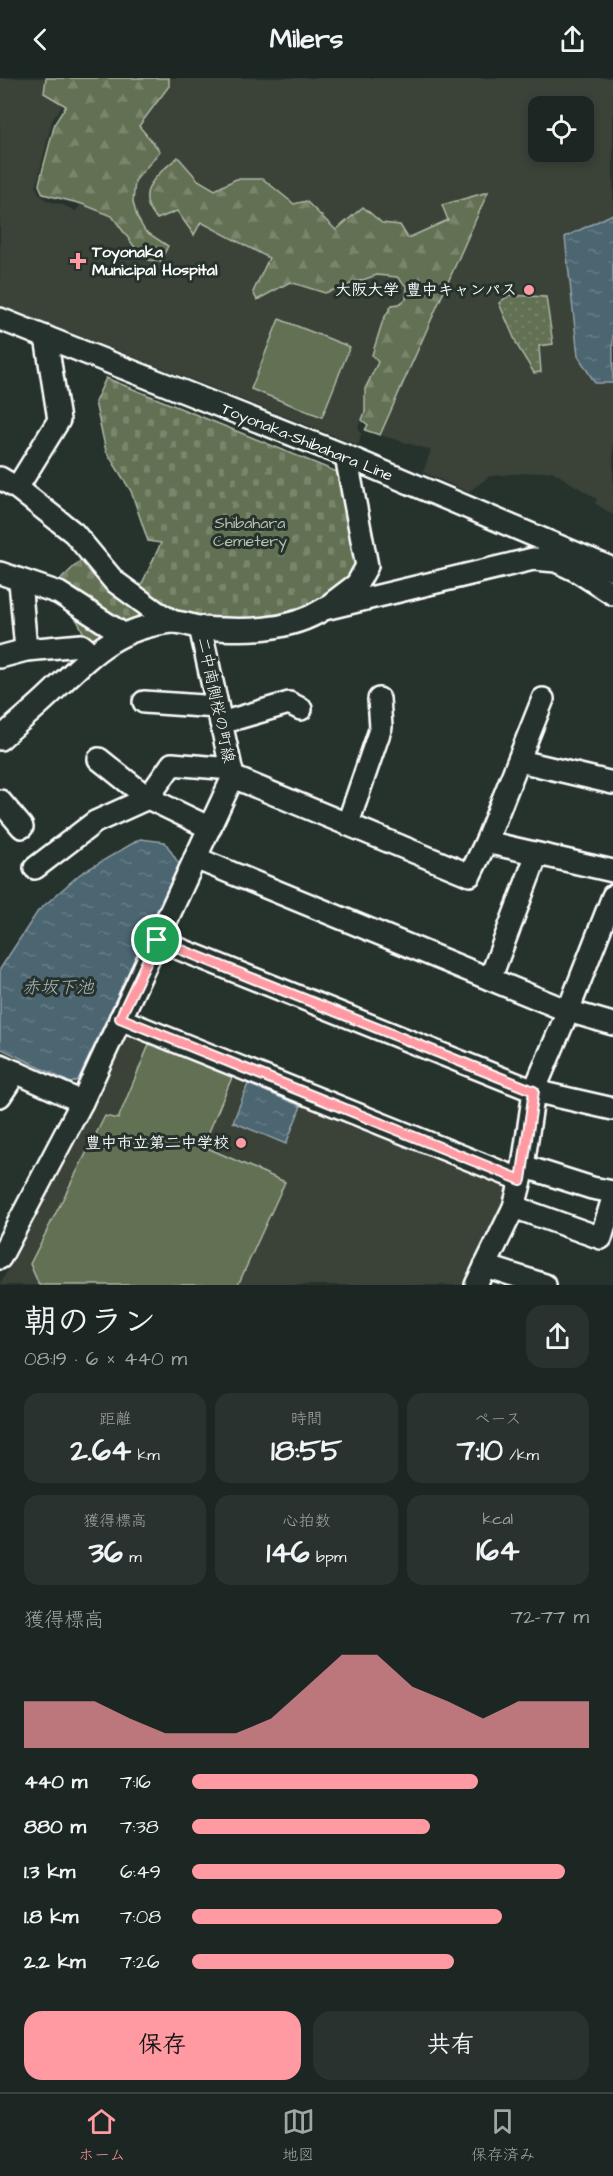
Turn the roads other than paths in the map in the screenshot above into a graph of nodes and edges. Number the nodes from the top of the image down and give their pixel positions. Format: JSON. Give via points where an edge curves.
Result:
{"nodes":[{"id":1,"x":0,"y":319,"type":"edge"},
{"id":2,"x":46,"y":337,"type":"junction"},
{"id":3,"x":346,"y":456,"type":"junction"},
{"id":4,"x":8,"y":483,"type":"edge"},
{"id":5,"x":613,"y":569,"type":"edge"},
{"id":6,"x":0,"y":573,"type":"edge"},
{"id":7,"x":20,"y":581,"type":"junction"},
{"id":8,"x":613,"y":594,"type":"edge"},
{"id":9,"x":324,"y":609,"type":"junction"},
{"id":10,"x":174,"y":622,"type":"junction"},
{"id":11,"x":200,"y":627,"type":"junction"},
{"id":12,"x":123,"y":634,"type":"junction"},
{"id":13,"x":26,"y":650,"type":"junction"},
{"id":14,"x":92,"y":654,"type":"junction"},
{"id":15,"x":0,"y":657,"type":"edge"},
{"id":16,"x":379,"y":699,"type":"dead end"},
{"id":17,"x":543,"y":699,"type":"dead end"},
{"id":18,"x":144,"y":702,"type":"dead end"},
{"id":19,"x":301,"y":709,"type":"dead end"},
{"id":20,"x":219,"y":715,"type":"junction"},
{"id":21,"x":0,"y":739,"type":"edge"},
{"id":22,"x":99,"y":759,"type":"dead end"},
{"id":23,"x":520,"y":761,"type":"junction"},
{"id":24,"x":232,"y":773,"type":"junction"},
{"id":25,"x":613,"y":783,"type":"edge"},
{"id":26,"x":148,"y":798,"type":"junction"},
{"id":27,"x":0,"y":801,"type":"edge"},
{"id":28,"x":348,"y":823,"type":"junction"},
{"id":29,"x":22,"y":827,"type":"dead end"},
{"id":30,"x":210,"y":828,"type":"junction"},
{"id":31,"x":486,"y":842,"type":"junction"},
{"id":32,"x":537,"y":854,"type":"junction"},
{"id":33,"x":195,"y":858,"type":"junction"},
{"id":34,"x":35,"y":868,"type":"dead end"},
{"id":35,"x":613,"y":871,"type":"edge"},
{"id":36,"x":613,"y":896,"type":"edge"},
{"id":37,"x":157,"y":940,"type":"junction"},
{"id":38,"x":490,"y":979,"type":"junction"},
{"id":39,"x":568,"y":1011,"type":"junction"},
{"id":40,"x":120,"y":1018,"type":"junction"},
{"id":41,"x":613,"y":1024,"type":"edge"},
{"id":42,"x":8,"y":1068,"type":"edge"},
{"id":43,"x":534,"y":1091,"type":"junction"},
{"id":44,"x":0,"y":1096,"type":"edge"},
{"id":45,"x":82,"y":1102,"type":"junction"},
{"id":46,"x":613,"y":1109,"type":"edge"},
{"id":47,"x":522,"y":1173,"type":"junction"},
{"id":48,"x":613,"y":1192,"type":"edge"},
{"id":49,"x":613,"y":1198,"type":"edge"},
{"id":50,"x":514,"y":1207,"type":"junction"},
{"id":51,"x":0,"y":1258,"type":"edge"},
{"id":52,"x":486,"y":1266,"type":"junction"},
{"id":53,"x":519,"y":1281,"type":"edge"},
{"id":54,"x":476,"y":1285,"type":"edge"},
{"id":55,"x":545,"y":1285,"type":"edge"}],
"edges":[{"from":1,"to":2,"type":"street","name":"Toyonaka-Shibahara Line"},
{"from":2,"to":3,"type":"street","name":"Toyonaka-Shibahara Line"},
{"from":2,"to":4,"type":"street","via":[[59,420]]},
{"from":3,"to":5,"type":"street","name":"Toyonaka-Shibahara Line"},
{"from":3,"to":9,"type":"street","via":[[368,566],[357,584]]},
{"from":4,"to":10,"type":"street","via":[[74,533],[114,581]]},
{"from":6,"to":7,"type":"street"},
{"from":7,"to":12,"type":"street","via":[[59,593]]},
{"from":7,"to":13,"type":"street"},
{"from":8,"to":9,"type":"street","name":"二中南側桜の町線","via":[[556,561],[532,559]]},
{"from":9,"to":11,"type":"street","name":"二中南側桜の町線","via":[[307,620],[261,629]]},
{"from":10,"to":11,"type":"street"},
{"from":10,"to":12,"type":"street"},
{"from":11,"to":20,"type":"street","name":"二中南側桜の町線"},
{"from":12,"to":14,"type":"street"},
{"from":13,"to":14,"type":"street","via":[[81,645]]},
{"from":13,"to":15,"type":"street"},
{"from":14,"to":21,"type":"street"},
{"from":16,"to":28,"type":"street","via":[[381,727]]},
{"from":17,"to":23,"type":"street"},
{"from":18,"to":20,"type":"street"},
{"from":19,"to":20,"type":"street","via":[[289,704]]},
{"from":20,"to":24,"type":"street","name":"二中南側桜の町線"},
{"from":22,"to":26,"type":"street"},
{"from":23,"to":25,"type":"street"},
{"from":23,"to":31,"type":"street"},
{"from":24,"to":26,"type":"street","via":[[172,764]]},
{"from":24,"to":28,"type":"street"},
{"from":24,"to":30,"type":"street","name":"二中南側桜の町線"},
{"from":26,"to":30,"type":"street"},
{"from":26,"to":34,"type":"street","via":[[95,822]]},
{"from":27,"to":29,"type":"street"},
{"from":28,"to":31,"type":"street","via":[[470,875]]},
{"from":30,"to":33,"type":"street","name":"二中南側桜の町線"},
{"from":31,"to":32,"type":"street"},
{"from":32,"to":35,"type":"street"},
{"from":32,"to":38,"type":"street"},
{"from":33,"to":37,"type":"street","name":"二中南側桜の町線"},
{"from":33,"to":38,"type":"street"},
{"from":36,"to":39,"type":"street"},
{"from":37,"to":40,"type":"street","name":"二中南側桜の町線"},
{"from":37,"to":43,"type":"street"},
{"from":38,"to":39,"type":"street"},
{"from":39,"to":41,"type":"street"},
{"from":39,"to":43,"type":"street"},
{"from":40,"to":45,"type":"street","name":"二中南側桜の町線"},
{"from":40,"to":47,"type":"street"},
{"from":42,"to":44,"type":"street"},
{"from":42,"to":45,"type":"street"},
{"from":43,"to":46,"type":"street"},
{"from":43,"to":47,"type":"street"},
{"from":45,"to":51,"type":"street","name":"二中南側桜の町線"},
{"from":47,"to":48,"type":"street"},
{"from":47,"to":50,"type":"street"},
{"from":49,"to":50,"type":"street","via":[[601,1238]]},
{"from":50,"to":52,"type":"street"},
{"from":52,"to":53,"type":"street"},
{"from":52,"to":54,"type":"street"},
{"from":53,"to":55,"type":"street"}]}
